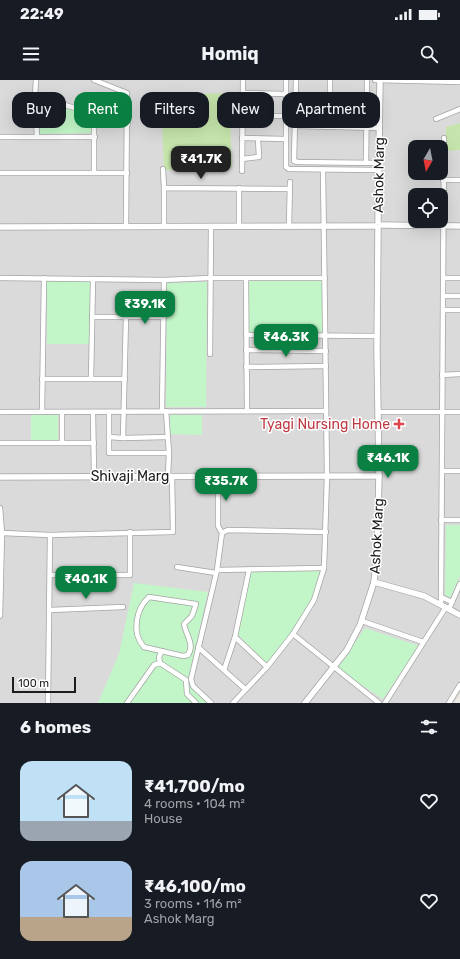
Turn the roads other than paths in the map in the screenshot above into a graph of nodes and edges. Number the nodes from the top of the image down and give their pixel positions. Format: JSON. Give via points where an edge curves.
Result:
{"nodes":[{"id":1,"x":36,"y":80,"type":"edge"},
{"id":2,"x":94,"y":80,"type":"edge"},
{"id":3,"x":243,"y":80,"type":"edge"},
{"id":4,"x":286,"y":80,"type":"edge"},
{"id":5,"x":296,"y":80,"type":"edge"},
{"id":6,"x":330,"y":80,"type":"edge"},
{"id":7,"x":367,"y":80,"type":"edge"},
{"id":8,"x":375,"y":80,"type":"edge"},
{"id":9,"x":380,"y":80,"type":"edge"},
{"id":10,"x":460,"y":82,"type":"edge"},
{"id":11,"x":35,"y":92,"type":"edge"},
{"id":12,"x":126,"y":92,"type":"edge"},
{"id":13,"x":243,"y":92,"type":"edge"},
{"id":14,"x":286,"y":92,"type":"edge"},
{"id":15,"x":296,"y":92,"type":"edge"},
{"id":16,"x":330,"y":92,"type":"edge"},
{"id":17,"x":367,"y":92,"type":"edge"},
{"id":18,"x":380,"y":92,"type":"edge"},
{"id":19,"x":460,"y":110,"type":"edge"},
{"id":20,"x":436,"y":119,"type":"dead end"},
{"id":21,"x":37,"y":128,"type":"edge"},
{"id":22,"x":95,"y":128,"type":"edge"},
{"id":23,"x":128,"y":128,"type":"edge"},
{"id":24,"x":242,"y":128,"type":"edge"},
{"id":25,"x":285,"y":128,"type":"edge"},
{"id":26,"x":295,"y":128,"type":"edge"},
{"id":27,"x":367,"y":128,"type":"edge"},
{"id":28,"x":380,"y":128,"type":"edge"},
{"id":29,"x":37,"y":137,"type":"junction"},
{"id":30,"x":95,"y":137,"type":"junction"},
{"id":31,"x":0,"y":138,"type":"edge"},
{"id":32,"x":242,"y":138,"type":"junction"},
{"id":33,"x":258,"y":139,"type":"junction"},
{"id":34,"x":285,"y":139,"type":"junction"},
{"id":35,"x":242,"y":158,"type":"junction"},
{"id":36,"x":366,"y":163,"type":"junction"},
{"id":37,"x":378,"y":163,"type":"junction"},
{"id":38,"x":163,"y":169,"type":"dead end"},
{"id":39,"x":323,"y":169,"type":"junction"},
{"id":40,"x":378,"y":170,"type":"junction"},
{"id":41,"x":242,"y":172,"type":"dead end"},
{"id":42,"x":0,"y":173,"type":"edge"},
{"id":43,"x":94,"y":173,"type":"junction"},
{"id":44,"x":127,"y":173,"type":"junction"},
{"id":45,"x":443,"y":180,"type":"edge"},
{"id":46,"x":448,"y":180,"type":"edge"},
{"id":47,"x":460,"y":180,"type":"edge"},
{"id":48,"x":290,"y":182,"type":"dead end"},
{"id":49,"x":164,"y":188,"type":"junction"},
{"id":50,"x":239,"y":188,"type":"junction"},
{"id":51,"x":443,"y":188,"type":"edge"},
{"id":52,"x":290,"y":189,"type":"junction"},
{"id":53,"x":378,"y":225,"type":"junction"},
{"id":54,"x":408,"y":225,"type":"edge"},
{"id":55,"x":164,"y":226,"type":"junction"},
{"id":56,"x":211,"y":226,"type":"junction"},
{"id":57,"x":239,"y":226,"type":"junction"},
{"id":58,"x":289,"y":226,"type":"junction"},
{"id":59,"x":324,"y":226,"type":"junction"},
{"id":60,"x":448,"y":226,"type":"edge"},
{"id":61,"x":460,"y":226,"type":"edge"},
{"id":62,"x":0,"y":227,"type":"edge"},
{"id":63,"x":126,"y":227,"type":"junction"},
{"id":64,"x":443,"y":228,"type":"edge"},
{"id":65,"x":0,"y":278,"type":"edge"},
{"id":66,"x":44,"y":278,"type":"junction"},
{"id":67,"x":210,"y":278,"type":"junction"},
{"id":68,"x":246,"y":278,"type":"junction"},
{"id":69,"x":325,"y":278,"type":"junction"},
{"id":70,"x":443,"y":278,"type":"junction"},
{"id":71,"x":460,"y":278,"type":"edge"},
{"id":72,"x":93,"y":279,"type":"junction"},
{"id":73,"x":164,"y":280,"type":"junction"},
{"id":74,"x":443,"y":296,"type":"junction"},
{"id":75,"x":460,"y":296,"type":"edge"},
{"id":76,"x":443,"y":310,"type":"junction"},
{"id":77,"x":460,"y":310,"type":"edge"},
{"id":78,"x":92,"y":317,"type":"junction"},
{"id":79,"x":126,"y":317,"type":"junction"},
{"id":80,"x":164,"y":317,"type":"junction"},
{"id":81,"x":246,"y":335,"type":"junction"},
{"id":82,"x":325,"y":336,"type":"junction"},
{"id":83,"x":377,"y":336,"type":"junction"},
{"id":84,"x":246,"y":350,"type":"junction"},
{"id":85,"x":326,"y":351,"type":"junction"},
{"id":86,"x":210,"y":354,"type":"dead end"},
{"id":87,"x":326,"y":366,"type":"junction"},
{"id":88,"x":246,"y":367,"type":"junction"},
{"id":89,"x":460,"y":374,"type":"edge"},
{"id":90,"x":442,"y":375,"type":"junction"},
{"id":91,"x":42,"y":379,"type":"junction"},
{"id":92,"x":91,"y":379,"type":"junction"},
{"id":93,"x":125,"y":379,"type":"junction"},
{"id":94,"x":164,"y":411,"type":"junction"},
{"id":95,"x":247,"y":411,"type":"junction"},
{"id":96,"x":326,"y":411,"type":"junction"},
{"id":97,"x":0,"y":412,"type":"edge"},
{"id":98,"x":42,"y":412,"type":"junction"},
{"id":99,"x":62,"y":412,"type":"junction"},
{"id":100,"x":93,"y":412,"type":"junction"},
{"id":101,"x":109,"y":412,"type":"junction"},
{"id":102,"x":125,"y":412,"type":"junction"},
{"id":103,"x":378,"y":412,"type":"junction"},
{"id":104,"x":442,"y":412,"type":"junction"},
{"id":105,"x":460,"y":412,"type":"edge"},
{"id":106,"x":109,"y":437,"type":"junction"},
{"id":107,"x":168,"y":437,"type":"junction"},
{"id":108,"x":123,"y":438,"type":"junction"},
{"id":109,"x":0,"y":443,"type":"edge"},
{"id":110,"x":62,"y":443,"type":"junction"},
{"id":111,"x":94,"y":443,"type":"junction"},
{"id":112,"x":169,"y":453,"type":"junction"},
{"id":113,"x":442,"y":471,"type":"junction"},
{"id":114,"x":460,"y":471,"type":"edge"},
{"id":115,"x":94,"y":476,"type":"junction"},
{"id":116,"x":170,"y":476,"type":"junction"},
{"id":117,"x":218,"y":476,"type":"junction"},
{"id":118,"x":327,"y":476,"type":"junction"},
{"id":119,"x":379,"y":476,"type":"junction"},
{"id":120,"x":0,"y":477,"type":"edge"},
{"id":121,"x":0,"y":508,"type":"edge"},
{"id":122,"x":441,"y":520,"type":"junction"},
{"id":123,"x":460,"y":520,"type":"edge"},
{"id":124,"x":130,"y":532,"type":"junction"},
{"id":125,"x":326,"y":532,"type":"junction"},
{"id":126,"x":222,"y":533,"type":"junction"},
{"id":127,"x":2,"y":534,"type":"junction"},
{"id":128,"x":50,"y":535,"type":"junction"},
{"id":129,"x":177,"y":567,"type":"dead end"},
{"id":130,"x":324,"y":568,"type":"junction"},
{"id":131,"x":249,"y":570,"type":"junction"},
{"id":132,"x":217,"y":572,"type":"junction"},
{"id":133,"x":50,"y":575,"type":"junction"},
{"id":134,"x":374,"y":582,"type":"junction"},
{"id":135,"x":460,"y":584,"type":"edge"},
{"id":136,"x":441,"y":598,"type":"junction"},
{"id":137,"x":452,"y":602,"type":"junction"},
{"id":138,"x":123,"y":607,"type":"dead end"},
{"id":139,"x":445,"y":607,"type":"junction"},
{"id":140,"x":50,"y":610,"type":"junction"},
{"id":141,"x":460,"y":615,"type":"edge"},
{"id":142,"x":0,"y":616,"type":"edge"},
{"id":143,"x":362,"y":621,"type":"junction"},
{"id":144,"x":293,"y":634,"type":"junction"},
{"id":145,"x":235,"y":637,"type":"junction"},
{"id":146,"x":423,"y":642,"type":"junction"},
{"id":147,"x":198,"y":647,"type":"junction"},
{"id":148,"x":162,"y":651,"type":"junction"},
{"id":149,"x":160,"y":663,"type":"junction"},
{"id":150,"x":268,"y":667,"type":"junction"},
{"id":151,"x":333,"y":668,"type":"junction"},
{"id":152,"x":224,"y":670,"type":"junction"},
{"id":153,"x":460,"y":685,"type":"edge"},
{"id":154,"x":245,"y":689,"type":"junction"},
{"id":155,"x":307,"y":702,"type":"edge"},
{"id":156,"x":48,"y":703,"type":"edge"},
{"id":157,"x":127,"y":703,"type":"edge"},
{"id":158,"x":196,"y":703,"type":"edge"},
{"id":159,"x":211,"y":703,"type":"edge"},
{"id":160,"x":233,"y":703,"type":"edge"},
{"id":161,"x":379,"y":703,"type":"edge"},
{"id":162,"x":385,"y":703,"type":"edge"},
{"id":163,"x":449,"y":703,"type":"edge"}],
"edges":[{"from":1,"to":11,"type":"street"},
{"from":2,"to":12,"type":"street"},
{"from":3,"to":13,"type":"street"},
{"from":4,"to":14,"type":"street"},
{"from":5,"to":15,"type":"street"},
{"from":6,"to":16,"type":"street"},
{"from":7,"to":17,"type":"street"},
{"from":8,"to":9,"type":"street"},
{"from":9,"to":10,"type":"street"},
{"from":9,"to":18,"type":"street","name":"Ashok Marg"},
{"from":19,"to":20,"type":"street"},
{"from":21,"to":29,"type":"street"},
{"from":22,"to":30,"type":"street"},
{"from":23,"to":44,"type":"street"},
{"from":24,"to":32,"type":"street"},
{"from":25,"to":34,"type":"street"},
{"from":26,"to":36,"type":"street","via":[[294,161]]},
{"from":27,"to":36,"type":"street"},
{"from":28,"to":37,"type":"street","name":"Ashok Marg"},
{"from":29,"to":30,"type":"street"},
{"from":29,"to":31,"type":"street"},
{"from":30,"to":43,"type":"street"},
{"from":32,"to":33,"type":"street"},
{"from":32,"to":35,"type":"street"},
{"from":33,"to":34,"type":"street"},
{"from":33,"to":35,"type":"street","via":[[259,157]]},
{"from":34,"to":39,"type":"street","via":[[286,167]]},
{"from":35,"to":41,"type":"street"},
{"from":36,"to":37,"type":"street"},
{"from":37,"to":40,"type":"street","name":"Ashok Marg"},
{"from":38,"to":49,"type":"street"},
{"from":39,"to":40,"type":"street"},
{"from":39,"to":59,"type":"street"},
{"from":40,"to":53,"type":"street","name":"Ashok Marg"},
{"from":42,"to":43,"type":"street"},
{"from":43,"to":44,"type":"street"},
{"from":44,"to":63,"type":"street"},
{"from":45,"to":51,"type":"street"},
{"from":46,"to":47,"type":"street"},
{"from":48,"to":52,"type":"street"},
{"from":49,"to":50,"type":"street"},
{"from":49,"to":55,"type":"street"},
{"from":50,"to":52,"type":"street"},
{"from":50,"to":57,"type":"street"},
{"from":52,"to":58,"type":"street"},
{"from":53,"to":54,"type":"street"},
{"from":53,"to":59,"type":"street"},
{"from":53,"to":83,"type":"street","name":"Ashok Marg"},
{"from":55,"to":56,"type":"street"},
{"from":55,"to":63,"type":"street"},
{"from":56,"to":57,"type":"street"},
{"from":56,"to":67,"type":"street"},
{"from":57,"to":58,"type":"street"},
{"from":58,"to":59,"type":"street"},
{"from":59,"to":69,"type":"street"},
{"from":60,"to":61,"type":"street"},
{"from":62,"to":63,"type":"street"},
{"from":64,"to":70,"type":"street"},
{"from":65,"to":66,"type":"street"},
{"from":66,"to":72,"type":"street"},
{"from":66,"to":91,"type":"street"},
{"from":67,"to":68,"type":"street"},
{"from":67,"to":73,"type":"street"},
{"from":67,"to":86,"type":"street"},
{"from":68,"to":69,"type":"street"},
{"from":68,"to":81,"type":"street"},
{"from":69,"to":82,"type":"street"},
{"from":70,"to":71,"type":"street"},
{"from":70,"to":74,"type":"street"},
{"from":72,"to":73,"type":"street"},
{"from":72,"to":78,"type":"street"},
{"from":73,"to":80,"type":"street"},
{"from":74,"to":75,"type":"street"},
{"from":74,"to":76,"type":"street"},
{"from":76,"to":77,"type":"street"},
{"from":76,"to":90,"type":"street"},
{"from":78,"to":79,"type":"street"},
{"from":78,"to":92,"type":"street"},
{"from":79,"to":80,"type":"street"},
{"from":79,"to":93,"type":"street"},
{"from":80,"to":94,"type":"street"},
{"from":81,"to":82,"type":"street"},
{"from":81,"to":84,"type":"street"},
{"from":82,"to":83,"type":"street"},
{"from":82,"to":85,"type":"street"},
{"from":83,"to":103,"type":"street","name":"Ashok Marg"},
{"from":84,"to":85,"type":"street"},
{"from":84,"to":88,"type":"street"},
{"from":85,"to":87,"type":"street"},
{"from":87,"to":88,"type":"street"},
{"from":87,"to":96,"type":"street"},
{"from":88,"to":95,"type":"street"},
{"from":89,"to":90,"type":"street"},
{"from":90,"to":104,"type":"street"},
{"from":91,"to":92,"type":"street"},
{"from":91,"to":98,"type":"street"},
{"from":92,"to":93,"type":"street"},
{"from":93,"to":102,"type":"street"},
{"from":94,"to":95,"type":"street"},
{"from":94,"to":102,"type":"street"},
{"from":94,"to":107,"type":"street"},
{"from":95,"to":96,"type":"street"},
{"from":96,"to":118,"type":"street"},
{"from":97,"to":98,"type":"street"},
{"from":98,"to":99,"type":"street"},
{"from":99,"to":100,"type":"street"},
{"from":99,"to":110,"type":"street"},
{"from":100,"to":101,"type":"street"},
{"from":100,"to":111,"type":"street"},
{"from":101,"to":102,"type":"street"},
{"from":101,"to":106,"type":"street"},
{"from":102,"to":108,"type":"street"},
{"from":103,"to":104,"type":"street"},
{"from":103,"to":119,"type":"street","name":"Ashok Marg"},
{"from":104,"to":105,"type":"street"},
{"from":104,"to":113,"type":"street"},
{"from":106,"to":108,"type":"street"},
{"from":106,"to":112,"type":"street","via":[[108,453]]},
{"from":107,"to":108,"type":"street"},
{"from":107,"to":112,"type":"street"},
{"from":109,"to":110,"type":"street"},
{"from":110,"to":111,"type":"street"},
{"from":111,"to":115,"type":"street"},
{"from":112,"to":116,"type":"street"},
{"from":113,"to":114,"type":"street"},
{"from":113,"to":122,"type":"street"},
{"from":115,"to":116,"type":"street","name":"Shivaji Marg"},
{"from":115,"to":120,"type":"street","name":"Shivaji Marg"},
{"from":116,"to":117,"type":"street","name":"Shivaji Marg"},
{"from":116,"to":124,"type":"street","via":[[173,532]]},
{"from":117,"to":118,"type":"street","name":"Shivaji Marg"},
{"from":117,"to":126,"type":"street","via":[[218,526]]},
{"from":118,"to":119,"type":"street","name":"Shivaji Marg"},
{"from":118,"to":125,"type":"street"},
{"from":119,"to":134,"type":"street","name":"Ashok Marg"},
{"from":121,"to":127,"type":"street"},
{"from":122,"to":123,"type":"street"},
{"from":122,"to":136,"type":"street"},
{"from":124,"to":128,"type":"street"},
{"from":124,"to":133,"type":"street","via":[[130,576]]},
{"from":125,"to":126,"type":"street","via":[[228,530]]},
{"from":125,"to":130,"type":"street"},
{"from":126,"to":132,"type":"street"},
{"from":127,"to":128,"type":"street"},
{"from":127,"to":142,"type":"street"},
{"from":128,"to":133,"type":"street"},
{"from":129,"to":132,"type":"street"},
{"from":130,"to":131,"type":"street"},
{"from":130,"to":144,"type":"street","via":[[314,600]]},
{"from":131,"to":132,"type":"street"},
{"from":131,"to":145,"type":"street"},
{"from":132,"to":147,"type":"street"},
{"from":133,"to":140,"type":"street"},
{"from":134,"to":139,"type":"street","via":[[412,592]]},
{"from":134,"to":143,"type":"street","name":"Ashok Marg"},
{"from":135,"to":137,"type":"street"},
{"from":136,"to":137,"type":"street"},
{"from":136,"to":139,"type":"street"},
{"from":137,"to":139,"type":"street"},
{"from":138,"to":140,"type":"street"},
{"from":139,"to":141,"type":"street"},
{"from":139,"to":146,"type":"street"},
{"from":140,"to":156,"type":"street"},
{"from":143,"to":146,"type":"street"},
{"from":143,"to":151,"type":"street","name":"Ashok Marg","via":[[347,650]]},
{"from":144,"to":150,"type":"street"},
{"from":144,"to":151,"type":"street"},
{"from":145,"to":150,"type":"street"},
{"from":145,"to":152,"type":"street"},
{"from":146,"to":162,"type":"street"},
{"from":147,"to":152,"type":"street"},
{"from":147,"to":159,"type":"street","via":[[192,686]]},
{"from":148,"to":148,"type":"street","via":[[144,647],[136,634],[136,621],[144,602],[149,597],[196,604],[192,616],[184,624],[190,641],[188,655]]},
{"from":148,"to":149,"type":"street"},
{"from":149,"to":157,"type":"street","via":[[154,665]]},
{"from":149,"to":158,"type":"street","via":[[186,680],[187,694]]},
{"from":150,"to":154,"type":"street"},
{"from":151,"to":155,"type":"street","name":"Ashok Marg"},
{"from":151,"to":161,"type":"street"},
{"from":152,"to":154,"type":"street"},
{"from":153,"to":163,"type":"street"},
{"from":154,"to":160,"type":"street"}]}
